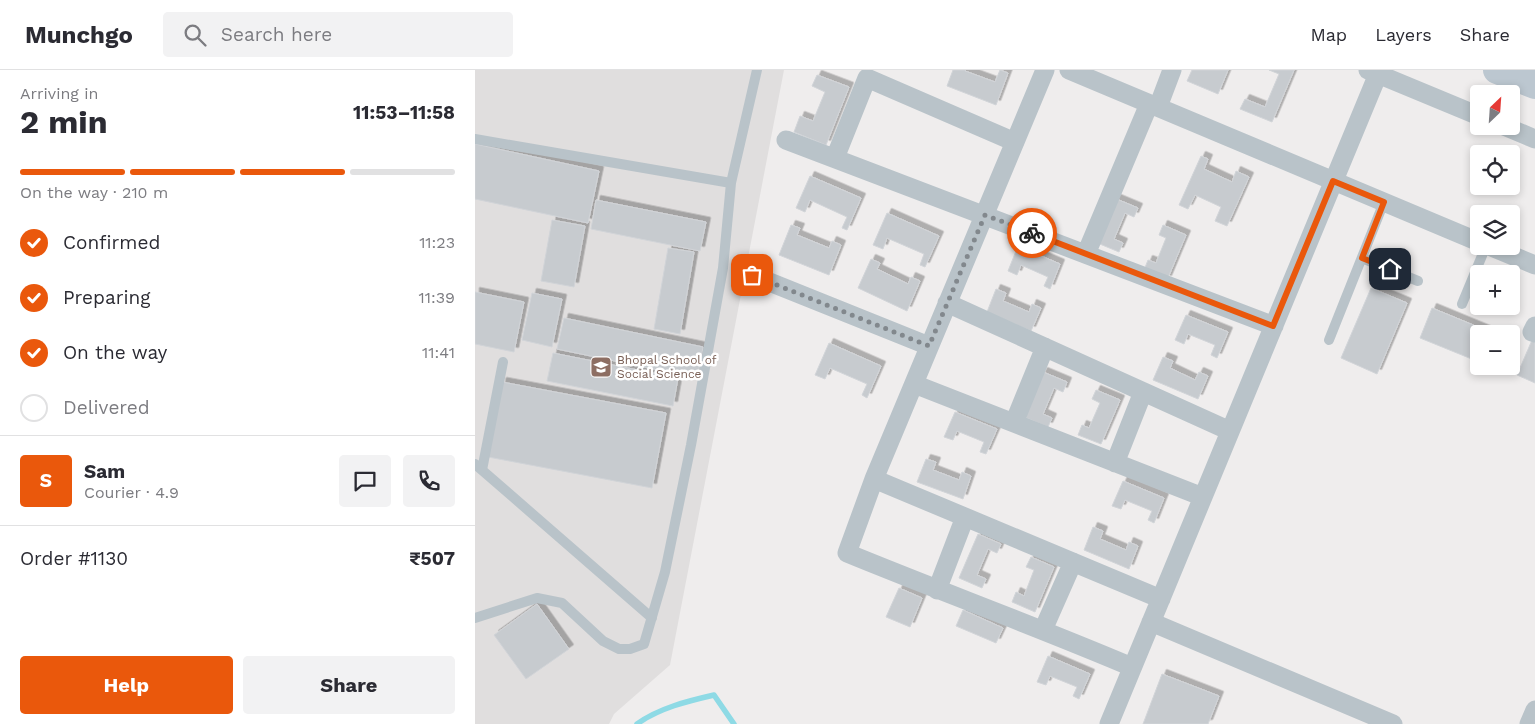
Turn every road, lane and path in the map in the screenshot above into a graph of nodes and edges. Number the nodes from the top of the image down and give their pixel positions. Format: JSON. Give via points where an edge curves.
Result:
{"nodes":[{"id":1,"x":757,"y":70,"type":"edge"},
{"id":2,"x":1045,"y":70,"type":"edge"},
{"id":3,"x":1069,"y":70,"type":"edge"},
{"id":4,"x":1172,"y":70,"type":"edge"},
{"id":5,"x":1497,"y":70,"type":"edge"},
{"id":6,"x":1373,"y":72,"type":"edge"},
{"id":7,"x":1535,"y":86,"type":"edge"},
{"id":8,"x":1154,"y":106,"type":"junction"},
{"id":9,"x":1470,"y":112,"type":"edge"},
{"id":10,"x":1520,"y":133,"type":"edge"},
{"id":11,"x":475,"y":139,"type":"edge"},
{"id":12,"x":1535,"y":139,"type":"edge"},
{"id":13,"x":786,"y":140,"type":"dead end"},
{"id":14,"x":1015,"y":142,"type":"junction"},
{"id":15,"x":835,"y":158,"type":"junction"},
{"id":16,"x":1333,"y":181,"type":"junction"},
{"id":17,"x":731,"y":183,"type":"junction"},
{"id":18,"x":1384,"y":202,"type":"junction"},
{"id":19,"x":985,"y":215,"type":"junction"},
{"id":20,"x":1470,"y":238,"type":"edge"},
{"id":21,"x":1086,"y":254,"type":"junction"},
{"id":22,"x":1484,"y":255,"type":"edge"},
{"id":23,"x":1510,"y":255,"type":"edge"},
{"id":24,"x":1362,"y":258,"type":"junction"},
{"id":25,"x":1535,"y":265,"type":"edge"},
{"id":26,"x":752,"y":275,"type":"dead end"},
{"id":27,"x":1418,"y":281,"type":"dead end"},
{"id":28,"x":947,"y":303,"type":"junction"},
{"id":29,"x":1462,"y":304,"type":"dead end"},
{"id":30,"x":1273,"y":326,"type":"junction"},
{"id":31,"x":1535,"y":326,"type":"edge"},
{"id":32,"x":1535,"y":333,"type":"edge"},
{"id":33,"x":1329,"y":340,"type":"dead end"},
{"id":34,"x":929,"y":346,"type":"junction"},
{"id":35,"x":1045,"y":347,"type":"junction"},
{"id":36,"x":503,"y":362,"type":"dead end"},
{"id":37,"x":913,"y":384,"type":"junction"},
{"id":38,"x":1143,"y":392,"type":"junction"},
{"id":39,"x":1014,"y":423,"type":"junction"},
{"id":40,"x":1230,"y":431,"type":"junction"},
{"id":41,"x":1115,"y":463,"type":"junction"},
{"id":42,"x":479,"y":467,"type":"edge"},
{"id":43,"x":874,"y":479,"type":"junction"},
{"id":44,"x":1203,"y":497,"type":"junction"},
{"id":45,"x":965,"y":517,"type":"junction"},
{"id":46,"x":1073,"y":562,"type":"junction"},
{"id":47,"x":937,"y":590,"type":"junction"},
{"id":48,"x":1161,"y":599,"type":"junction"},
{"id":49,"x":475,"y":618,"type":"edge"},
{"id":50,"x":652,"y":618,"type":"junction"},
{"id":51,"x":1151,"y":622,"type":"junction"},
{"id":52,"x":1043,"y":630,"type":"junction"},
{"id":53,"x":1132,"y":667,"type":"junction"},
{"id":54,"x":1535,"y":710,"type":"edge"},
{"id":55,"x":1109,"y":724,"type":"edge"},
{"id":56,"x":1393,"y":724,"type":"edge"},
{"id":57,"x":1529,"y":724,"type":"edge"}],
"edges":[{"from":1,"to":17,"type":"lane"},
{"from":2,"to":14,"type":"street"},
{"from":3,"to":8,"type":"street"},
{"from":4,"to":8,"type":"street"},
{"from":5,"to":7,"type":"main road"},
{"from":6,"to":9,"type":"street"},
{"from":6,"to":16,"type":"street"},
{"from":8,"to":16,"type":"street"},
{"from":8,"to":21,"type":"street"},
{"from":10,"to":12,"type":"street"},
{"from":11,"to":17,"type":"lane"},
{"from":13,"to":15,"type":"street"},
{"from":14,"to":15,"type":"street","via":[[867,78]]},
{"from":14,"to":19,"type":"street"},
{"from":15,"to":19,"type":"street"},
{"from":16,"to":18,"type":"street"},
{"from":16,"to":30,"type":"street"},
{"from":17,"to":50,"type":"lane","via":[[723,268],[665,572]]},
{"from":18,"to":20,"type":"street"},
{"from":18,"to":24,"type":"lane"},
{"from":19,"to":21,"type":"street"},
{"from":19,"to":28,"type":"street"},
{"from":21,"to":30,"type":"street"},
{"from":22,"to":29,"type":"lane"},
{"from":23,"to":25,"type":"street"},
{"from":24,"to":27,"type":"lane"},
{"from":24,"to":33,"type":"lane"},
{"from":26,"to":34,"type":"street"},
{"from":28,"to":34,"type":"street"},
{"from":28,"to":35,"type":"street"},
{"from":30,"to":40,"type":"street"},
{"from":31,"to":32,"type":"street","via":[[1532,332]]},
{"from":34,"to":37,"type":"street"},
{"from":35,"to":38,"type":"street"},
{"from":35,"to":39,"type":"street"},
{"from":36,"to":42,"type":"lane"},
{"from":37,"to":39,"type":"street"},
{"from":37,"to":43,"type":"street"},
{"from":38,"to":40,"type":"street"},
{"from":38,"to":41,"type":"street"},
{"from":39,"to":41,"type":"street"},
{"from":40,"to":44,"type":"street"},
{"from":41,"to":44,"type":"street"},
{"from":42,"to":50,"type":"lane"},
{"from":43,"to":45,"type":"street"},
{"from":43,"to":47,"type":"street","via":[[847,553]]},
{"from":44,"to":48,"type":"street"},
{"from":45,"to":46,"type":"street"},
{"from":45,"to":47,"type":"street"},
{"from":46,"to":48,"type":"street"},
{"from":46,"to":52,"type":"street"},
{"from":47,"to":52,"type":"street"},
{"from":48,"to":51,"type":"street"},
{"from":49,"to":50,"type":"lane","via":[[537,598],[545,599],[562,603],[603,641],[619,649],[630,649],[645,644]]},
{"from":51,"to":53,"type":"street"},
{"from":51,"to":56,"type":"street"},
{"from":52,"to":53,"type":"street"},
{"from":53,"to":55,"type":"street"},
{"from":54,"to":57,"type":"street"}]}
